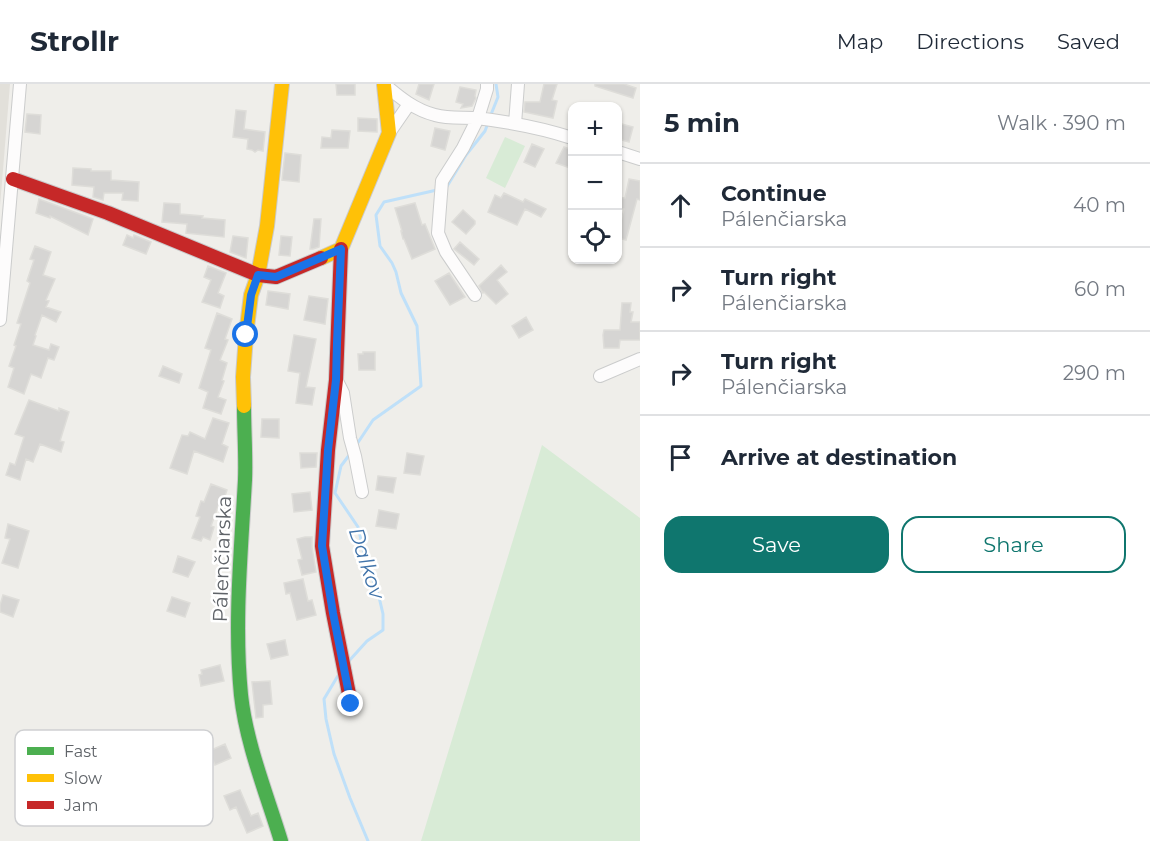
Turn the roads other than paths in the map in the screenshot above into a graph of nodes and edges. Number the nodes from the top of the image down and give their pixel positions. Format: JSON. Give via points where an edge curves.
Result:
{"nodes":[{"id":1,"x":20,"y":84,"type":"edge"},
{"id":2,"x":282,"y":84,"type":"edge"},
{"id":3,"x":384,"y":84,"type":"edge"},
{"id":4,"x":487,"y":84,"type":"edge"},
{"id":5,"x":518,"y":84,"type":"edge"},
{"id":6,"x":409,"y":104,"type":"junction"},
{"id":7,"x":485,"y":120,"type":"junction"},
{"id":8,"x":515,"y":124,"type":"junction"},
{"id":9,"x":389,"y":133,"type":"junction"},
{"id":10,"x":568,"y":136,"type":"edge"},
{"id":11,"x":622,"y":153,"type":"edge"},
{"id":12,"x":640,"y":159,"type":"edge"},
{"id":13,"x":13,"y":179,"type":"junction"},
{"id":14,"x":341,"y":249,"type":"junction"},
{"id":15,"x":258,"y":275,"type":"junction"},
{"id":16,"x":475,"y":295,"type":"dead end"},
{"id":17,"x":0,"y":320,"type":"edge"},
{"id":18,"x":640,"y":359,"type":"edge"},
{"id":19,"x":600,"y":376,"type":"dead end"},
{"id":20,"x":336,"y":380,"type":"junction"},
{"id":21,"x":362,"y":492,"type":"dead end"},
{"id":22,"x":351,"y":704,"type":"dead end"},
{"id":23,"x":281,"y":841,"type":"edge"}],
"edges":[{"from":1,"to":13,"type":"street"},
{"from":2,"to":15,"type":"street","name":"Pálenčiarska"},
{"from":3,"to":6,"type":"street"},
{"from":3,"to":9,"type":"street"},
{"from":4,"to":7,"type":"street"},
{"from":5,"to":8,"type":"street"},
{"from":6,"to":7,"type":"street","via":[[435,116]]},
{"from":6,"to":9,"type":"street"},
{"from":7,"to":8,"type":"street"},
{"from":7,"to":16,"type":"street","via":[[442,181],[438,233]]},
{"from":8,"to":10,"type":"street"},
{"from":9,"to":14,"type":"street"},
{"from":11,"to":12,"type":"street"},
{"from":13,"to":15,"type":"street","via":[[108,213]]},
{"from":13,"to":17,"type":"street"},
{"from":14,"to":15,"type":"street","via":[[276,277]]},
{"from":14,"to":20,"type":"street"},
{"from":15,"to":23,"type":"street","name":"Pálenčiarska","via":[[251,295],[243,376],[245,477],[238,644],[241,697],[250,742]]},
{"from":18,"to":19,"type":"street"},
{"from":20,"to":21,"type":"street","via":[[343,393]]},
{"from":20,"to":22,"type":"street","via":[[322,546]]}]}
